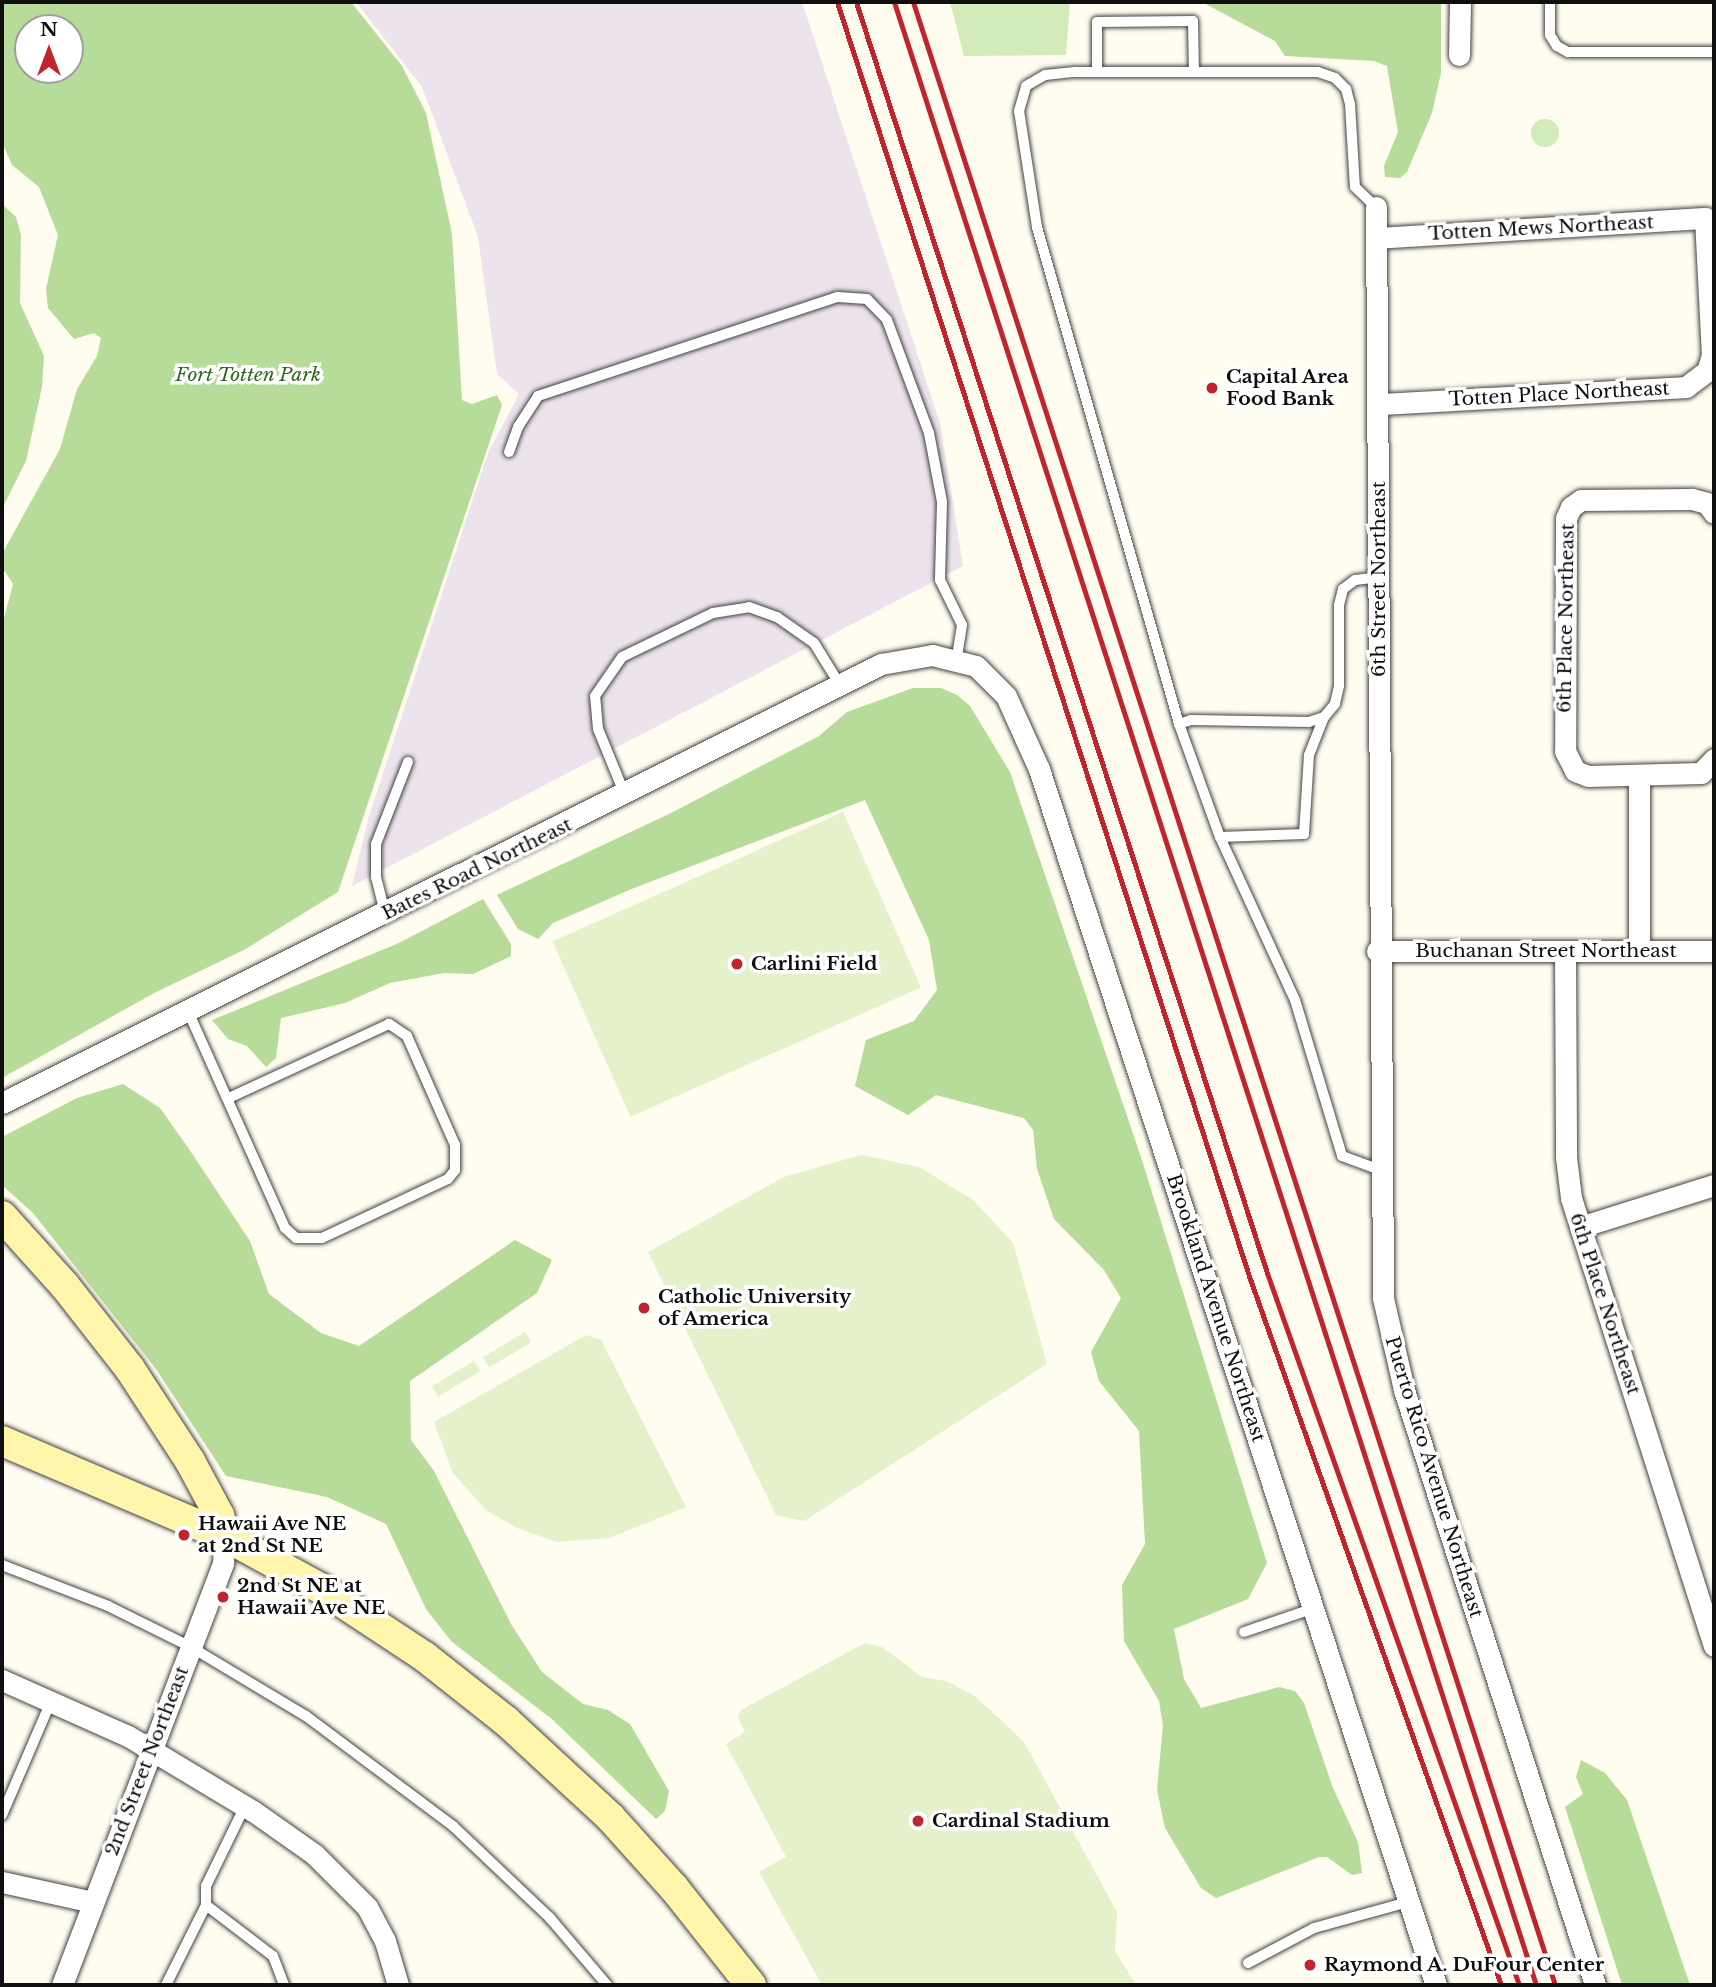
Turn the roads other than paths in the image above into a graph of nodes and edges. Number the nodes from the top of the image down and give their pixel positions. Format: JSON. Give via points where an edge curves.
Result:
{"nodes":[{"id":1,"x":1460,"y":2,"type":"edge"},
{"id":2,"x":1550,"y":2,"type":"edge"},
{"id":3,"x":1714,"y":52,"type":"edge"},
{"id":4,"x":1459,"y":55,"type":"dead end"},
{"id":5,"x":1097,"y":72,"type":"junction"},
{"id":6,"x":1194,"y":72,"type":"junction"},
{"id":7,"x":1376,"y":207,"type":"joint"},
{"id":8,"x":1705,"y":218,"type":"joint"},
{"id":9,"x":1376,"y":238,"type":"junction"},
{"id":10,"x":1378,"y":404,"type":"junction"},
{"id":11,"x":509,"y":452,"type":"dead end"},
{"id":12,"x":1714,"y":513,"type":"edge"},
{"id":13,"x":1380,"y":577,"type":"junction"},
{"id":14,"x":957,"y":658,"type":"junction"},
{"id":15,"x":840,"y":685,"type":"junction"},
{"id":16,"x":1324,"y":718,"type":"junction"},
{"id":17,"x":1179,"y":724,"type":"junction"},
{"id":18,"x":1714,"y":759,"type":"edge"},
{"id":19,"x":408,"y":762,"type":"dead end"},
{"id":20,"x":1639,"y":776,"type":"junction"},
{"id":21,"x":625,"y":795,"type":"junction"},
{"id":22,"x":1220,"y":836,"type":"junction"},
{"id":23,"x":385,"y":915,"type":"junction"},
{"id":24,"x":1377,"y":951,"type":"junction"},
{"id":25,"x":1565,"y":951,"type":"junction"},
{"id":26,"x":1639,"y":951,"type":"junction"},
{"id":27,"x":1714,"y":951,"type":"edge"},
{"id":28,"x":187,"y":1009,"type":"junction"},
{"id":29,"x":229,"y":1098,"type":"junction"},
{"id":30,"x":2,"y":1103,"type":"edge"},
{"id":31,"x":1380,"y":1170,"type":"junction"},
{"id":32,"x":1714,"y":1185,"type":"edge"},
{"id":33,"x":2,"y":1216,"type":"edge"},
{"id":34,"x":1580,"y":1227,"type":"junction"},
{"id":35,"x":2,"y":1441,"type":"edge"},
{"id":36,"x":225,"y":1536,"type":"junction"},
{"id":37,"x":2,"y":1565,"type":"edge"},
{"id":38,"x":1314,"y":1608,"type":"junction"},
{"id":39,"x":1709,"y":1608,"type":"edge"},
{"id":40,"x":1244,"y":1632,"type":"dead end"},
{"id":41,"x":1714,"y":1646,"type":"edge"},
{"id":42,"x":191,"y":1647,"type":"junction"},
{"id":43,"x":2,"y":1681,"type":"edge"},
{"id":44,"x":51,"y":1701,"type":"junction"},
{"id":45,"x":151,"y":1750,"type":"junction"},
{"id":46,"x":6,"y":1795,"type":"edge"},
{"id":47,"x":245,"y":1806,"type":"junction"},
{"id":48,"x":2,"y":1815,"type":"edge"},
{"id":49,"x":2,"y":1882,"type":"edge"},
{"id":50,"x":93,"y":1902,"type":"junction"},
{"id":51,"x":1408,"y":1902,"type":"junction"},
{"id":52,"x":206,"y":1905,"type":"junction"},
{"id":53,"x":1248,"y":1963,"type":"dead end"},
{"id":54,"x":62,"y":1985,"type":"edge"},
{"id":55,"x":166,"y":1985,"type":"edge"},
{"id":56,"x":284,"y":1985,"type":"edge"},
{"id":57,"x":398,"y":1985,"type":"edge"},
{"id":58,"x":607,"y":1985,"type":"edge"},
{"id":59,"x":751,"y":1985,"type":"edge"},
{"id":60,"x":1436,"y":1985,"type":"edge"},
{"id":61,"x":1595,"y":1985,"type":"edge"}],
"edges":[{"from":1,"to":4,"type":"street"},
{"from":2,"to":3,"type":"lane","via":[[1550,35],[1557,47],[1569,52]]},
{"from":5,"to":6,"type":"lane"},
{"from":5,"to":6,"type":"lane","via":[[1097,22],[1193,20]]},
{"from":5,"to":17,"type":"lane","via":[[1045,75],[1026,86],[1019,111],[1037,227]]},
{"from":6,"to":7,"type":"lane","via":[[1318,72],[1335,78],[1346,89],[1350,104],[1355,187]]},
{"from":7,"to":9,"type":"street","name":"6th Street Northeast"},
{"from":8,"to":9,"type":"street","name":"Totten Mews Northeast"},
{"from":8,"to":10,"type":"street","name":"Totten Place Northeast","via":[[1712,355],[1707,371],[1695,383]]},
{"from":9,"to":10,"type":"street","name":"6th Street Northeast"},
{"from":10,"to":13,"type":"street","name":"6th Street Northeast"},
{"from":11,"to":14,"type":"lane","via":[[517,427],[538,396],[838,297],[867,299],[887,320],[929,433],[942,502],[940,580],[962,625]]},
{"from":12,"to":20,"type":"street","name":"6th Place Northeast","via":[[1707,503],[1692,499],[1581,500],[1566,518],[1567,759],[1575,771],[1588,776]]},
{"from":13,"to":16,"type":"lane","via":[[1355,580],[1343,589],[1339,686],[1335,704]]},
{"from":13,"to":24,"type":"street","name":"6th Street Northeast"},
{"from":14,"to":15,"type":"street","name":"Bates Road Northeast","via":[[895,659]]},
{"from":14,"to":38,"type":"street","name":"Brookland Avenue Northeast","via":[[984,671],[1006,696],[1040,769]]},
{"from":15,"to":21,"type":"street","name":"Bates Road Northeast"},
{"from":15,"to":21,"type":"lane","via":[[814,643],[777,617],[749,607],[713,613],[622,657],[595,696],[598,729]]},
{"from":16,"to":17,"type":"lane","via":[[1309,722],[1191,720]]},
{"from":16,"to":22,"type":"lane","via":[[1308,755],[1304,834]]},
{"from":17,"to":22,"type":"lane"},
{"from":18,"to":20,"type":"street","name":"6th Place Northeast","via":[[1701,773]]},
{"from":19,"to":23,"type":"lane","via":[[376,844],[376,877]]},
{"from":20,"to":26,"type":"street"},
{"from":21,"to":23,"type":"street","name":"Bates Road Northeast"},
{"from":22,"to":31,"type":"lane","via":[[1295,1000],[1342,1156]]},
{"from":23,"to":28,"type":"street","name":"Bates Road Northeast","via":[[292,955]]},
{"from":24,"to":25,"type":"street","name":"Buchanan Street Northeast"},
{"from":24,"to":31,"type":"street","name":"Puerto Rico Avenue Northeast"},
{"from":25,"to":26,"type":"street","name":"Buchanan Street Northeast"},
{"from":25,"to":34,"type":"street","name":"6th Place Northeast","via":[[1566,1157]]},
{"from":26,"to":27,"type":"street","name":"Buchanan Street Northeast"},
{"from":28,"to":29,"type":"lane"},
{"from":28,"to":30,"type":"street","name":"Bates Road Northeast"},
{"from":29,"to":29,"type":"lane","via":[[285,1228],[296,1238],[322,1238],[448,1179],[455,1170],[455,1145],[407,1036],[389,1024]]},
{"from":31,"to":61,"type":"street","name":"Puerto Rico Avenue Northeast","via":[[1380,1272],[1389,1335]]},
{"from":32,"to":34,"type":"street"},
{"from":33,"to":36,"type":"street","via":[[130,1369],[190,1461]]},
{"from":34,"to":39,"type":"street","name":"6th Place Northeast"},
{"from":35,"to":36,"type":"street"},
{"from":36,"to":42,"type":"street","name":"2nd Street Northeast","via":[[223,1563]]},
{"from":36,"to":59,"type":"street","via":[[349,1605],[506,1721],[622,1830]]},
{"from":37,"to":42,"type":"lane","via":[[108,1606]]},
{"from":38,"to":40,"type":"lane"},
{"from":38,"to":51,"type":"street","name":"Brookland Avenue Northeast"},
{"from":39,"to":41,"type":"street","name":"6th Place Northeast"},
{"from":42,"to":45,"type":"street","name":"2nd Street Northeast"},
{"from":42,"to":58,"type":"lane","via":[[306,1716],[453,1826],[550,1918]]},
{"from":43,"to":44,"type":"street"},
{"from":44,"to":45,"type":"street"},
{"from":44,"to":46,"type":"lane"},
{"from":45,"to":47,"type":"street"},
{"from":45,"to":50,"type":"street","name":"2nd Street Northeast"},
{"from":46,"to":48,"type":"lane"},
{"from":47,"to":52,"type":"lane","via":[[206,1886]]},
{"from":47,"to":57,"type":"street","via":[[351,1886],[385,1941]]},
{"from":49,"to":50,"type":"street"},
{"from":50,"to":54,"type":"street","name":"2nd Street Northeast"},
{"from":51,"to":53,"type":"lane","via":[[1314,1928]]},
{"from":51,"to":60,"type":"street","name":"Brookland Avenue Northeast"},
{"from":52,"to":55,"type":"lane"},
{"from":52,"to":56,"type":"lane","via":[[272,1956]]}]}
